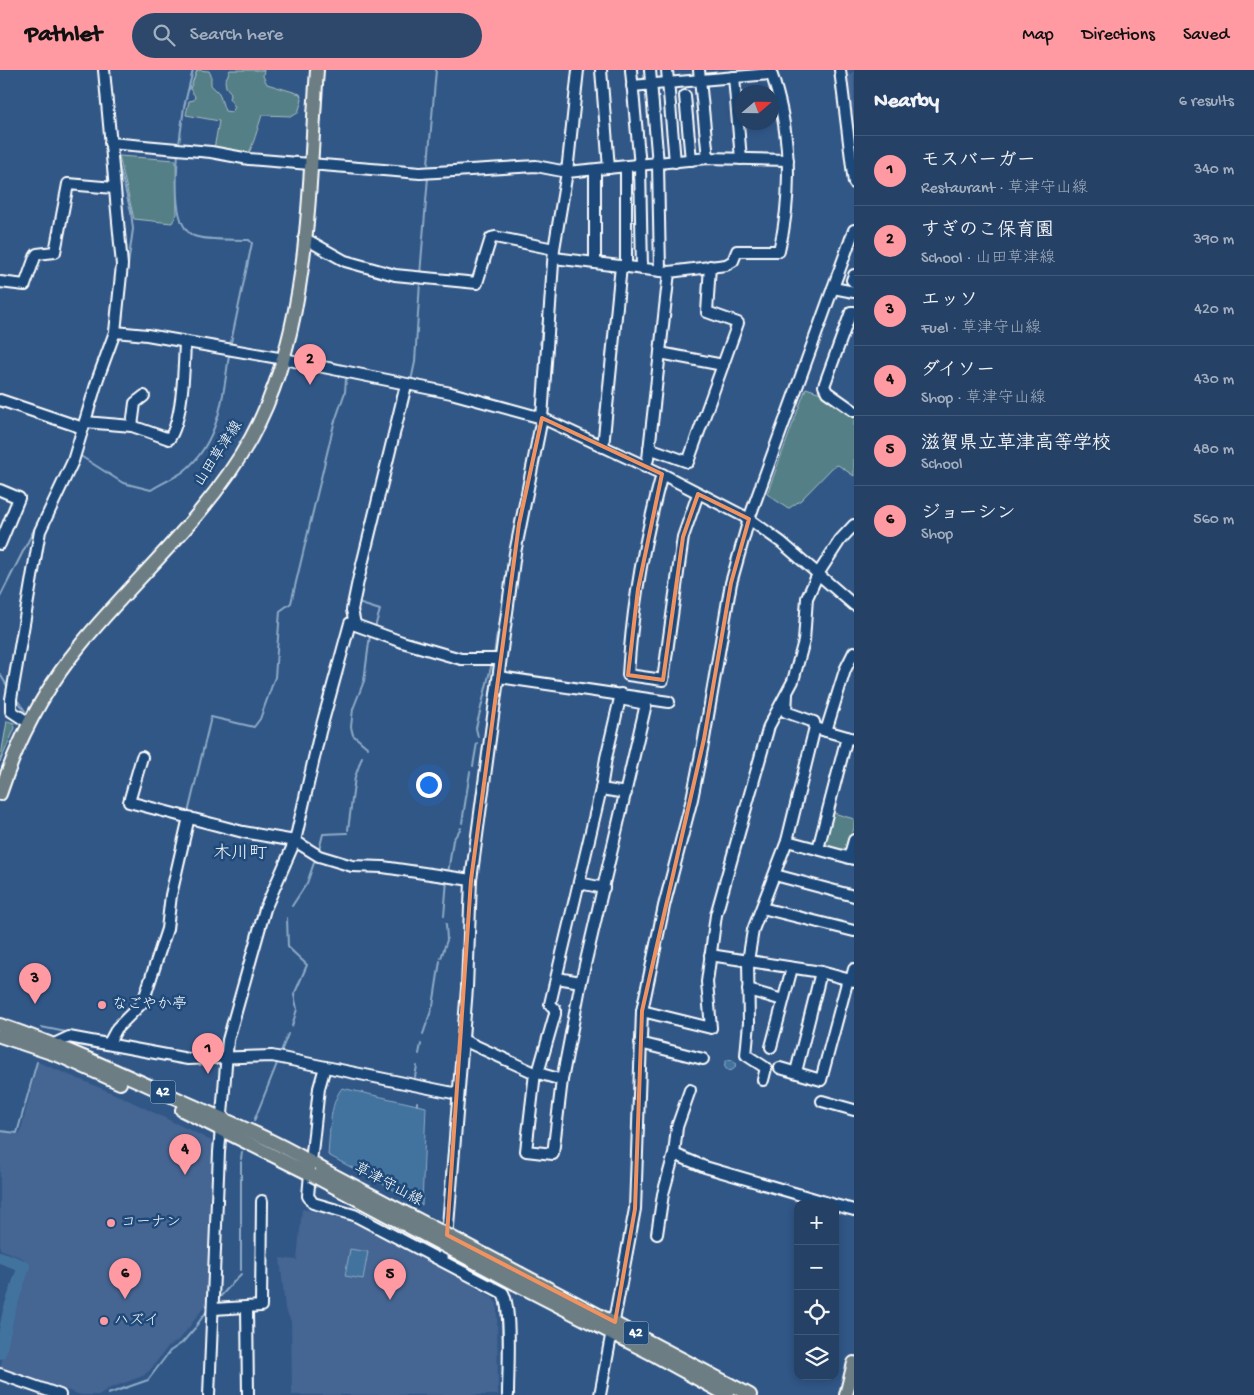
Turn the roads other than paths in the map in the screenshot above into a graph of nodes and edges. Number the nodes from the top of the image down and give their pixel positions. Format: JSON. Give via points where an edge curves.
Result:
{"nodes":[{"id":1,"x":104,"y":70,"type":"edge"},
{"id":2,"x":317,"y":70,"type":"edge"},
{"id":3,"x":578,"y":70,"type":"edge"},
{"id":4,"x":601,"y":70,"type":"edge"},
{"id":5,"x":631,"y":70,"type":"edge"},
{"id":6,"x":650,"y":70,"type":"edge"},
{"id":7,"x":667,"y":70,"type":"edge"},
{"id":8,"x":683,"y":70,"type":"edge"},
{"id":9,"x":840,"y":70,"type":"edge"},
{"id":10,"x":771,"y":72,"type":"edge"},
{"id":11,"x":747,"y":73,"type":"edge"},
{"id":12,"x":717,"y":74,"type":"edge"},
{"id":13,"x":699,"y":75,"type":"edge"},
{"id":14,"x":732,"y":75,"type":"edge"},
{"id":15,"x":684,"y":82,"type":"junction"},
{"id":16,"x":668,"y":83,"type":"junction"},
{"id":17,"x":651,"y":84,"type":"junction"},
{"id":18,"x":632,"y":86,"type":"junction"},
{"id":19,"x":701,"y":94,"type":"junction"},
{"id":20,"x":685,"y":96,"type":"junction"},
{"id":21,"x":669,"y":97,"type":"junction"},
{"id":22,"x":110,"y":143,"type":"junction"},
{"id":23,"x":708,"y":158,"type":"junction"},
{"id":24,"x":741,"y":159,"type":"junction"},
{"id":25,"x":691,"y":160,"type":"junction"},
{"id":26,"x":788,"y":160,"type":"junction"},
{"id":27,"x":675,"y":162,"type":"junction"},
{"id":28,"x":310,"y":164,"type":"junction"},
{"id":29,"x":658,"y":164,"type":"junction"},
{"id":30,"x":640,"y":166,"type":"junction"},
{"id":31,"x":626,"y":167,"type":"junction"},
{"id":32,"x":610,"y":168,"type":"junction"},
{"id":33,"x":595,"y":170,"type":"junction"},
{"id":34,"x":567,"y":172,"type":"junction"},
{"id":35,"x":854,"y":183,"type":"edge"},
{"id":36,"x":114,"y":188,"type":"junction"},
{"id":37,"x":854,"y":230,"type":"edge"},
{"id":38,"x":304,"y":238,"type":"junction"},
{"id":39,"x":554,"y":253,"type":"junction"},
{"id":40,"x":595,"y":262,"type":"junction"},
{"id":41,"x":624,"y":266,"type":"junction"},
{"id":42,"x":710,"y":266,"type":"junction"},
{"id":43,"x":642,"y":269,"type":"junction"},
{"id":44,"x":665,"y":272,"type":"junction"},
{"id":45,"x":854,"y":275,"type":"edge"},
{"id":46,"x":0,"y":282,"type":"edge"},
{"id":47,"x":854,"y":282,"type":"edge"},
{"id":48,"x":833,"y":288,"type":"junction"},
{"id":49,"x":854,"y":292,"type":"edge"},
{"id":50,"x":854,"y":312,"type":"edge"},
{"id":51,"x":115,"y":332,"type":"junction"},
{"id":52,"x":185,"y":342,"type":"junction"},
{"id":53,"x":660,"y":353,"type":"junction"},
{"id":54,"x":284,"y":359,"type":"junction"},
{"id":55,"x":723,"y":365,"type":"junction"},
{"id":56,"x":406,"y":385,"type":"junction"},
{"id":57,"x":144,"y":396,"type":"dead end"},
{"id":58,"x":0,"y":400,"type":"edge"},
{"id":59,"x":854,"y":411,"type":"edge"},
{"id":60,"x":542,"y":418,"type":"junction"},
{"id":61,"x":84,"y":425,"type":"junction"},
{"id":62,"x":132,"y":426,"type":"junction"},
{"id":63,"x":603,"y":447,"type":"junction"},
{"id":64,"x":649,"y":448,"type":"junction"},
{"id":65,"x":645,"y":467,"type":"junction"},
{"id":66,"x":662,"y":474,"type":"junction"},
{"id":67,"x":0,"y":490,"type":"edge"},
{"id":68,"x":698,"y":494,"type":"junction"},
{"id":69,"x":746,"y":518,"type":"junction"},
{"id":70,"x":854,"y":525,"type":"edge"},
{"id":71,"x":0,"y":544,"type":"edge"},
{"id":72,"x":818,"y":574,"type":"junction"},
{"id":73,"x":854,"y":605,"type":"edge"},
{"id":74,"x":354,"y":624,"type":"junction"},
{"id":75,"x":854,"y":652,"type":"edge"},
{"id":76,"x":500,"y":659,"type":"junction"},
{"id":77,"x":499,"y":677,"type":"junction"},
{"id":78,"x":789,"y":687,"type":"junction"},
{"id":79,"x":621,"y":696,"type":"junction"},
{"id":80,"x":669,"y":702,"type":"dead end"},
{"id":81,"x":29,"y":723,"type":"junction"},
{"id":82,"x":815,"y":728,"type":"junction"},
{"id":83,"x":826,"y":731,"type":"junction"},
{"id":84,"x":850,"y":738,"type":"edge"},
{"id":85,"x":142,"y":756,"type":"dead end"},
{"id":86,"x":601,"y":789,"type":"junction"},
{"id":87,"x":626,"y":793,"type":"junction"},
{"id":88,"x":0,"y":794,"type":"edge"},
{"id":89,"x":188,"y":817,"type":"junction"},
{"id":90,"x":854,"y":840,"type":"edge"},
{"id":91,"x":295,"y":841,"type":"junction"},
{"id":92,"x":787,"y":841,"type":"junction"},
{"id":93,"x":818,"y":849,"type":"junction"},
{"id":94,"x":852,"y":859,"type":"edge"},
{"id":95,"x":775,"y":874,"type":"junction"},
{"id":96,"x":471,"y":880,"type":"junction"},
{"id":97,"x":579,"y":883,"type":"junction"},
{"id":98,"x":604,"y":888,"type":"junction"},
{"id":99,"x":854,"y":896,"type":"edge"},
{"id":100,"x":762,"y":908,"type":"junction"},
{"id":101,"x":854,"y":931,"type":"edge"},
{"id":102,"x":710,"y":955,"type":"junction"},
{"id":103,"x":748,"y":961,"type":"junction"},
{"id":104,"x":792,"y":968,"type":"junction"},
{"id":105,"x":854,"y":969,"type":"edge"},
{"id":106,"x":821,"y":972,"type":"junction"},
{"id":107,"x":557,"y":978,"type":"junction"},
{"id":108,"x":851,"y":980,"type":"edge"},
{"id":109,"x":581,"y":982,"type":"junction"},
{"id":110,"x":748,"y":990,"type":"junction"},
{"id":111,"x":783,"y":1000,"type":"junction"},
{"id":112,"x":642,"y":1011,"type":"junction"},
{"id":113,"x":0,"y":1025,"type":"edge"},
{"id":114,"x":0,"y":1036,"type":"edge"},
{"id":115,"x":463,"y":1040,"type":"junction"},
{"id":116,"x":109,"y":1043,"type":"junction"},
{"id":117,"x":640,"y":1043,"type":"junction"},
{"id":118,"x":54,"y":1044,"type":"junction"},
{"id":119,"x":771,"y":1047,"type":"dead end"},
{"id":120,"x":226,"y":1057,"type":"junction"},
{"id":121,"x":703,"y":1059,"type":"dead end"},
{"id":122,"x":325,"y":1067,"type":"junction"},
{"id":123,"x":780,"y":1068,"type":"dead end"},
{"id":124,"x":796,"y":1072,"type":"junction"},
{"id":125,"x":537,"y":1073,"type":"junction"},
{"id":126,"x":562,"y":1080,"type":"junction"},
{"id":127,"x":763,"y":1080,"type":"dead end"},
{"id":128,"x":690,"y":1090,"type":"dead end"},
{"id":129,"x":458,"y":1094,"type":"junction"},
{"id":130,"x":822,"y":1101,"type":"dead end"},
{"id":131,"x":854,"y":1110,"type":"edge"},
{"id":132,"x":222,"y":1124,"type":"junction"},
{"id":133,"x":674,"y":1154,"type":"junction"},
{"id":134,"x":314,"y":1170,"type":"junction"},
{"id":135,"x":820,"y":1200,"type":"edge"},
{"id":136,"x":262,"y":1201,"type":"dead end"},
{"id":137,"x":839,"y":1206,"type":"edge"},
{"id":138,"x":854,"y":1210,"type":"edge"},
{"id":139,"x":657,"y":1234,"type":"dead end"},
{"id":140,"x":441,"y":1259,"type":"junction"},
{"id":141,"x":247,"y":1308,"type":"junction"},
{"id":142,"x":214,"y":1309,"type":"junction"},
{"id":143,"x":613,"y":1328,"type":"junction"},
{"id":144,"x":854,"y":1364,"type":"edge"},
{"id":145,"x":0,"y":1374,"type":"edge"},
{"id":146,"x":744,"y":1394,"type":"edge"},
{"id":147,"x":60,"y":1395,"type":"edge"},
{"id":148,"x":209,"y":1395,"type":"edge"},
{"id":149,"x":248,"y":1395,"type":"edge"},
{"id":150,"x":508,"y":1395,"type":"edge"},
{"id":151,"x":600,"y":1395,"type":"edge"},
{"id":152,"x":727,"y":1395,"type":"edge"},
{"id":153,"x":846,"y":1395,"type":"edge"}],
"edges":[{"from":1,"to":22,"type":"street"},
{"from":2,"to":28,"type":"main road","name":"山田草津線"},
{"from":3,"to":34,"type":"street"},
{"from":4,"to":32,"type":"street"},
{"from":5,"to":18,"type":"street"},
{"from":6,"to":17,"type":"street"},
{"from":7,"to":16,"type":"street"},
{"from":8,"to":15,"type":"street"},
{"from":9,"to":35,"type":"street"},
{"from":10,"to":11,"type":"street"},
{"from":10,"to":26,"type":"street"},
{"from":11,"to":14,"type":"street"},
{"from":12,"to":13,"type":"street"},
{"from":12,"to":14,"type":"street"},
{"from":13,"to":15,"type":"street"},
{"from":13,"to":19,"type":"street"},
{"from":14,"to":24,"type":"street"},
{"from":15,"to":16,"type":"street"},
{"from":16,"to":17,"type":"street"},
{"from":16,"to":21,"type":"street"},
{"from":17,"to":18,"type":"street"},
{"from":17,"to":29,"type":"street"},
{"from":18,"to":30,"type":"street"},
{"from":19,"to":20,"type":"street"},
{"from":19,"to":23,"type":"street"},
{"from":20,"to":21,"type":"street"},
{"from":20,"to":25,"type":"street"},
{"from":21,"to":27,"type":"street"},
{"from":22,"to":28,"type":"street"},
{"from":22,"to":36,"type":"street"},
{"from":23,"to":24,"type":"street"},
{"from":23,"to":25,"type":"street"},
{"from":24,"to":26,"type":"street"},
{"from":25,"to":27,"type":"street"},
{"from":26,"to":42,"type":"street","via":[[786,221],[779,251],[737,251],[734,261]]},
{"from":27,"to":29,"type":"street"},
{"from":28,"to":34,"type":"street","via":[[420,173],[536,166]]},
{"from":28,"to":38,"type":"main road","name":"山田草津線"},
{"from":29,"to":30,"type":"street"},
{"from":29,"to":44,"type":"street"},
{"from":30,"to":31,"type":"street"},
{"from":30,"to":43,"type":"street"},
{"from":31,"to":32,"type":"street"},
{"from":31,"to":41,"type":"street"},
{"from":32,"to":33,"type":"street"},
{"from":33,"to":34,"type":"street"},
{"from":33,"to":40,"type":"street"},
{"from":34,"to":39,"type":"street"},
{"from":36,"to":46,"type":"street","via":[[68,184],[55,252],[37,254],[25,285]]},
{"from":36,"to":51,"type":"street","via":[[122,265]]},
{"from":37,"to":48,"type":"street"},
{"from":38,"to":39,"type":"street","via":[[345,261],[395,275],[477,283],[491,238],[495,236]]},
{"from":38,"to":54,"type":"main road","name":"山田草津線","via":[[299,293]]},
{"from":39,"to":40,"type":"street"},
{"from":39,"to":60,"type":"street"},
{"from":40,"to":41,"type":"street"},
{"from":41,"to":43,"type":"street"},
{"from":41,"to":63,"type":"street"},
{"from":42,"to":44,"type":"street"},
{"from":42,"to":55,"type":"street","via":[[707,312],[738,323]]},
{"from":43,"to":44,"type":"street"},
{"from":44,"to":53,"type":"street"},
{"from":45,"to":47,"type":"street"},
{"from":48,"to":49,"type":"street"},
{"from":48,"to":69,"type":"street"},
{"from":50,"to":59,"type":"street","via":[[851,312],[824,386],[827,392]]},
{"from":51,"to":52,"type":"street"},
{"from":51,"to":61,"type":"street"},
{"from":52,"to":54,"type":"street"},
{"from":52,"to":62,"type":"street","via":[[183,384],[170,436],[168,439]]},
{"from":53,"to":55,"type":"street"},
{"from":53,"to":64,"type":"street"},
{"from":54,"to":56,"type":"street"},
{"from":54,"to":81,"type":"main road","name":"山田草津線","via":[[252,437],[218,487],[81,644]]},
{"from":55,"to":64,"type":"street","via":[[688,462]]},
{"from":56,"to":60,"type":"street","via":[[451,393]]},
{"from":56,"to":74,"type":"street","via":[[358,581],[352,610]]},
{"from":57,"to":62,"type":"street","via":[[135,403]]},
{"from":58,"to":61,"type":"street"},
{"from":60,"to":63,"type":"street"},
{"from":60,"to":76,"type":"street","via":[[519,524]]},
{"from":61,"to":62,"type":"street"},
{"from":61,"to":81,"type":"street","via":[[73,461],[40,531],[11,699],[11,711]]},
{"from":63,"to":65,"type":"street"},
{"from":64,"to":65,"type":"street"},
{"from":65,"to":66,"type":"street"},
{"from":66,"to":68,"type":"street"},
{"from":66,"to":68,"type":"street","via":[[650,518],[630,638],[628,675],[663,680],[683,537]]},
{"from":67,"to":71,"type":"street","via":[[19,498]]},
{"from":68,"to":69,"type":"street"},
{"from":69,"to":72,"type":"street","via":[[781,542]]},
{"from":69,"to":112,"type":"street","via":[[730,583],[703,748]]},
{"from":70,"to":72,"type":"street"},
{"from":72,"to":73,"type":"street"},
{"from":72,"to":78,"type":"street","via":[[807,598],[804,641]]},
{"from":74,"to":76,"type":"street","via":[[462,659]]},
{"from":74,"to":91,"type":"street","via":[[350,623],[335,678]]},
{"from":75,"to":83,"type":"street"},
{"from":76,"to":77,"type":"street"},
{"from":77,"to":79,"type":"street"},
{"from":77,"to":96,"type":"street"},
{"from":78,"to":82,"type":"street","via":[[786,712],[814,722]]},
{"from":78,"to":102,"type":"street","via":[[769,726],[716,915]]},
{"from":79,"to":80,"type":"street"},
{"from":79,"to":86,"type":"street"},
{"from":79,"to":87,"type":"street","via":[[646,704]]},
{"from":81,"to":88,"type":"main road","name":"山田草津線","via":[[11,760]]},
{"from":82,"to":83,"type":"street"},
{"from":82,"to":92,"type":"street"},
{"from":83,"to":84,"type":"street"},
{"from":84,"to":93,"type":"street"},
{"from":85,"to":89,"type":"street","via":[[129,802]]},
{"from":86,"to":87,"type":"street"},
{"from":86,"to":97,"type":"street"},
{"from":87,"to":98,"type":"street"},
{"from":89,"to":91,"type":"street","via":[[243,832]]},
{"from":89,"to":116,"type":"street","via":[[171,894],[167,929],[143,1002],[117,1028]]},
{"from":90,"to":94,"type":"street"},
{"from":91,"to":96,"type":"street","via":[[319,856],[352,866],[383,867]]},
{"from":91,"to":120,"type":"street","via":[[265,909]]},
{"from":92,"to":93,"type":"street"},
{"from":92,"to":95,"type":"street"},
{"from":93,"to":94,"type":"street"},
{"from":95,"to":99,"type":"street"},
{"from":95,"to":100,"type":"street"},
{"from":96,"to":115,"type":"street"},
{"from":97,"to":98,"type":"street"},
{"from":97,"to":107,"type":"street"},
{"from":98,"to":109,"type":"street"},
{"from":100,"to":101,"type":"street"},
{"from":100,"to":103,"type":"street","via":[[753,930]]},
{"from":102,"to":103,"type":"street"},
{"from":102,"to":112,"type":"street","via":[[707,982],[710,1028]]},
{"from":103,"to":104,"type":"street"},
{"from":103,"to":110,"type":"street"},
{"from":104,"to":106,"type":"street"},
{"from":104,"to":111,"type":"street"},
{"from":105,"to":108,"type":"street"},
{"from":106,"to":108,"type":"street"},
{"from":106,"to":124,"type":"street"},
{"from":107,"to":109,"type":"street"},
{"from":107,"to":125,"type":"street","via":[[550,1004],[555,1014]]},
{"from":108,"to":124,"type":"street","via":[[821,1080]]},
{"from":109,"to":126,"type":"street"},
{"from":110,"to":111,"type":"street"},
{"from":110,"to":127,"type":"street","via":[[746,1055],[766,1068]]},
{"from":111,"to":119,"type":"street"},
{"from":112,"to":117,"type":"street"},
{"from":113,"to":118,"type":"main road","name":"草津守山線","number":"42"},
{"from":114,"to":132,"type":"main road","name":"草津守山線","number":"42","via":[[60,1056]]},
{"from":115,"to":125,"type":"street"},
{"from":115,"to":129,"type":"street"},
{"from":116,"to":118,"type":"street","via":[[69,1037]]},
{"from":116,"to":120,"type":"street","via":[[188,1059]]},
{"from":117,"to":121,"type":"street"},
{"from":117,"to":143,"type":"street","via":[[635,1209]]},
{"from":118,"to":132,"type":"main road","name":"草津守山線","number":"42"},
{"from":120,"to":122,"type":"street","via":[[272,1056]]},
{"from":120,"to":132,"type":"street"},
{"from":122,"to":129,"type":"street"},
{"from":122,"to":134,"type":"street","via":[[319,1088]]},
{"from":123,"to":124,"type":"street"},
{"from":125,"to":126,"type":"street"},
{"from":125,"to":126,"type":"street","via":[[526,1151],[553,1154]]},
{"from":128,"to":133,"type":"street","via":[[677,1127]]},
{"from":129,"to":140,"type":"street","via":[[448,1226]]},
{"from":130,"to":131,"type":"street"},
{"from":132,"to":134,"type":"main road","name":"草津守山線","number":"42"},
{"from":132,"to":142,"type":"street"},
{"from":133,"to":135,"type":"street","via":[[705,1167]]},
{"from":133,"to":139,"type":"street"},
{"from":134,"to":140,"type":"street","via":[[308,1196],[313,1203],[354,1215]]},
{"from":134,"to":143,"type":"main road","name":"草津守山線","number":"42","bridge":true,"via":[[518,1279],[556,1303]]},
{"from":136,"to":141,"type":"street","via":[[261,1306]]},
{"from":137,"to":138,"type":"street"},
{"from":140,"to":150,"type":"street","via":[[503,1293],[506,1298]]},
{"from":141,"to":142,"type":"street"},
{"from":141,"to":149,"type":"street"},
{"from":142,"to":148,"type":"street"},
{"from":143,"to":146,"type":"main road","name":"草津守山線","number":"42"},
{"from":143,"to":151,"type":"street"},
{"from":143,"to":152,"type":"main road","name":"草津守山線","number":"42"},
{"from":144,"to":153,"type":"main road"},
{"from":145,"to":147,"type":"street"}]}
